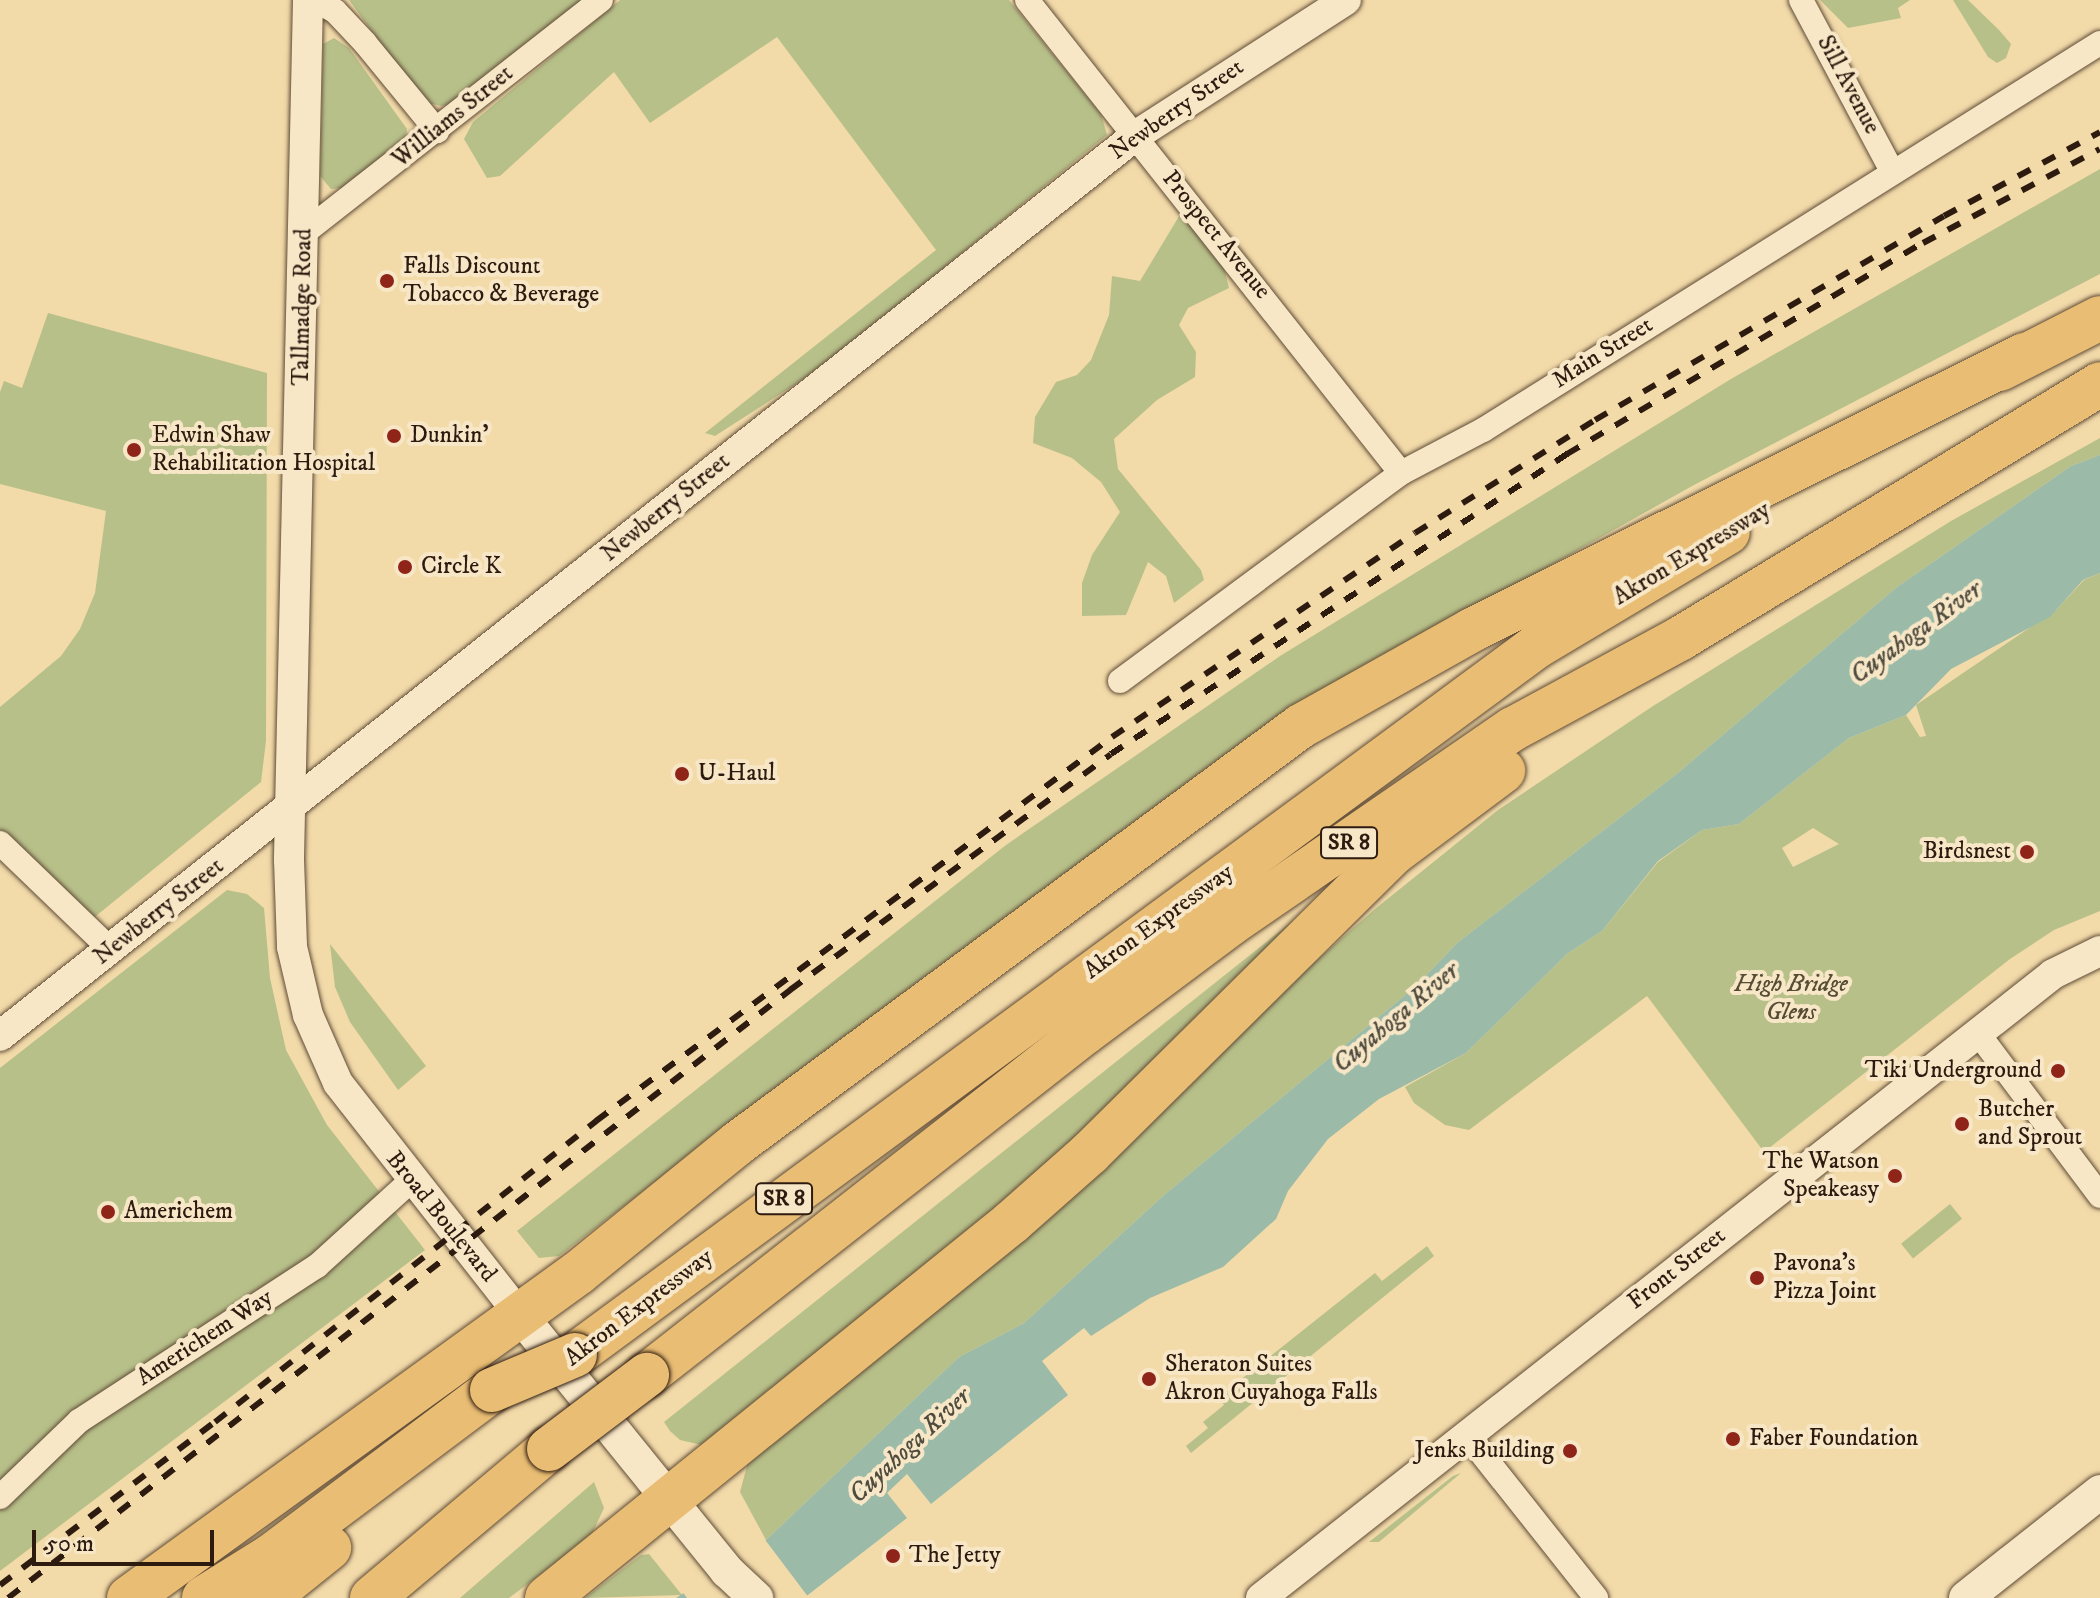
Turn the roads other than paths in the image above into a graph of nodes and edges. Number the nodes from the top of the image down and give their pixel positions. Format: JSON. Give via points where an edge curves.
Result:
{"nodes":[{"id":1,"x":308,"y":0,"type":"edge"},
{"id":2,"x":315,"y":0,"type":"edge"},
{"id":3,"x":601,"y":0,"type":"edge"},
{"id":4,"x":1027,"y":0,"type":"edge"},
{"id":5,"x":1346,"y":0,"type":"edge"},
{"id":6,"x":1801,"y":0,"type":"edge"},
{"id":7,"x":2100,"y":43,"type":"edge"},
{"id":8,"x":437,"y":131,"type":"junction"},
{"id":9,"x":1135,"y":136,"type":"junction"},
{"id":10,"x":1892,"y":171,"type":"junction"},
{"id":11,"x":305,"y":232,"type":"junction"},
{"id":12,"x":2100,"y":318,"type":"edge"},
{"id":13,"x":2024,"y":355,"type":"junction"},
{"id":14,"x":2100,"y":384,"type":"edge"},
{"id":15,"x":1401,"y":473,"type":"junction"},
{"id":16,"x":1681,"y":638,"type":"junction"},
{"id":17,"x":1120,"y":681,"type":"dead end"},
{"id":18,"x":292,"y":805,"type":"junction"},
{"id":19,"x":0,"y":843,"type":"edge"},
{"id":20,"x":111,"y":950,"type":"junction"},
{"id":21,"x":2100,"y":951,"type":"edge"},
{"id":22,"x":1977,"y":1032,"type":"junction"},
{"id":23,"x":0,"y":1036,"type":"edge"},
{"id":24,"x":412,"y":1180,"type":"junction"},
{"id":25,"x":2100,"y":1196,"type":"edge"},
{"id":26,"x":519,"y":1314,"type":"junction"},
{"id":27,"x":501,"y":1398,"type":"junction"},
{"id":28,"x":1467,"y":1435,"type":"junction"},
{"id":29,"x":2100,"y":1492,"type":"edge"},
{"id":30,"x":0,"y":1497,"type":"edge"},
{"id":31,"x":671,"y":1502,"type":"junction"},
{"id":32,"x":480,"y":1512,"type":"junction"},
{"id":33,"x":734,"y":1584,"type":"edge"},
{"id":34,"x":129,"y":1598,"type":"edge"},
{"id":35,"x":204,"y":1598,"type":"edge"},
{"id":36,"x":267,"y":1598,"type":"edge"},
{"id":37,"x":372,"y":1598,"type":"edge"},
{"id":38,"x":395,"y":1598,"type":"edge"},
{"id":39,"x":547,"y":1598,"type":"edge"},
{"id":40,"x":756,"y":1598,"type":"edge"},
{"id":41,"x":1261,"y":1598,"type":"edge"},
{"id":42,"x":1596,"y":1598,"type":"edge"},
{"id":43,"x":1966,"y":1598,"type":"edge"}],
"edges":[{"from":1,"to":11,"type":"street","name":"Tallmadge Road"},
{"from":2,"to":8,"type":"street","via":[[335,11],[365,43]]},
{"from":3,"to":8,"type":"street","name":"Williams Street"},
{"from":4,"to":9,"type":"street","name":"Prospect Avenue"},
{"from":5,"to":9,"type":"street","name":"Newberry Street"},
{"from":6,"to":10,"type":"street","name":"Sill Avenue"},
{"from":7,"to":10,"type":"street","name":"Main Street"},
{"from":8,"to":11,"type":"street","name":"Williams Street"},
{"from":9,"to":15,"type":"street","name":"Prospect Avenue"},
{"from":9,"to":18,"type":"street","name":"Newberry Street"},
{"from":10,"to":15,"type":"street","name":"Main Street","via":[[1483,430]]},
{"from":11,"to":18,"type":"street","name":"Tallmadge Road"},
{"from":12,"to":13,"type":"highway","name":"Akron Expressway","number":"SR 8"},
{"from":13,"to":26,"type":"highway","via":[[1472,630],[1301,726],[738,1143]]},
{"from":13,"to":27,"type":"highway","name":"Akron Expressway","number":"SR 8","bridge":true,"via":[[1537,646],[592,1343]]},
{"from":14,"to":16,"type":"highway","name":"Akron Expressway","number":"SR 8"},
{"from":15,"to":17,"type":"street","name":"Main Street"},
{"from":16,"to":31,"type":"highway","via":[[1392,854],[1090,1153]]},
{"from":16,"to":32,"type":"highway","name":"Akron Expressway","number":"SR 8","bridge":true,"via":[[1513,729],[1230,924],[549,1449]]},
{"from":18,"to":20,"type":"street","name":"Newberry Street"},
{"from":18,"to":24,"type":"street","name":"Broad Boulevard","via":[[292,947],[308,1015],[336,1081]]},
{"from":19,"to":20,"type":"street"},
{"from":20,"to":23,"type":"street","name":"Newberry Street"},
{"from":21,"to":22,"type":"street","name":"Front Street","via":[[2053,974]]},
{"from":22,"to":25,"type":"street"},
{"from":22,"to":28,"type":"street","name":"Front Street"},
{"from":24,"to":26,"type":"street","name":"Broad Boulevard"},
{"from":24,"to":30,"type":"street","name":"Americhem Way","via":[[317,1266],[79,1421]]},
{"from":26,"to":31,"type":"main road","name":"Broad Boulevard"},
{"from":26,"to":34,"type":"highway"},
{"from":27,"to":35,"type":"highway"},
{"from":27,"to":36,"type":"highway","name":"Akron Expressway","number":"SR 8"},
{"from":28,"to":41,"type":"street","name":"Front Street"},
{"from":28,"to":42,"type":"street"},
{"from":29,"to":43,"type":"main road"},
{"from":31,"to":33,"type":"main road","name":"Broad Boulevard"},
{"from":31,"to":39,"type":"highway"},
{"from":32,"to":37,"type":"highway","name":"Akron Expressway","number":"SR 8"},
{"from":32,"to":38,"type":"highway"},
{"from":33,"to":40,"type":"main road","name":"Broad Boulevard"}]}
